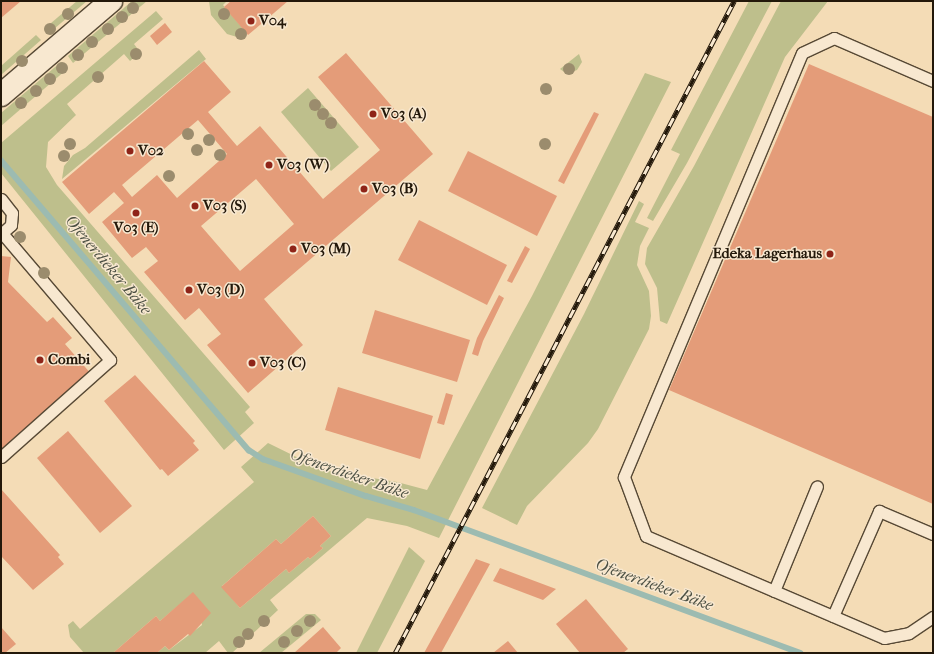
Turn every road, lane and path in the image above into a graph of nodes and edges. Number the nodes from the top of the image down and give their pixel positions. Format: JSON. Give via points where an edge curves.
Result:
{"nodes":[{"id":1,"x":111,"y":1,"type":"edge"},
{"id":2,"x":933,"y":81,"type":"edge"},
{"id":3,"x":1,"y":95,"type":"edge"},
{"id":4,"x":1,"y":199,"type":"edge"},
{"id":5,"x":1,"y":457,"type":"edge"},
{"id":6,"x":817,"y":486,"type":"dead end"},
{"id":7,"x":933,"y":534,"type":"edge"},
{"id":8,"x":774,"y":591,"type":"junction"},
{"id":9,"x":833,"y":616,"type":"junction"},
{"id":10,"x":933,"y":617,"type":"edge"}],
"edges":[{"from":1,"to":3,"type":"street"},
{"from":2,"to":8,"type":"lane","via":[[834,38],[802,53],[624,477],[646,536]]},
{"from":4,"to":5,"type":"lane","via":[[12,213],[11,225],[2,233],[110,360]]},
{"from":6,"to":8,"type":"lane"},
{"from":7,"to":9,"type":"lane","via":[[879,512]]},
{"from":8,"to":9,"type":"lane"},
{"from":9,"to":10,"type":"lane","via":[[884,638],[909,634]]}]}
